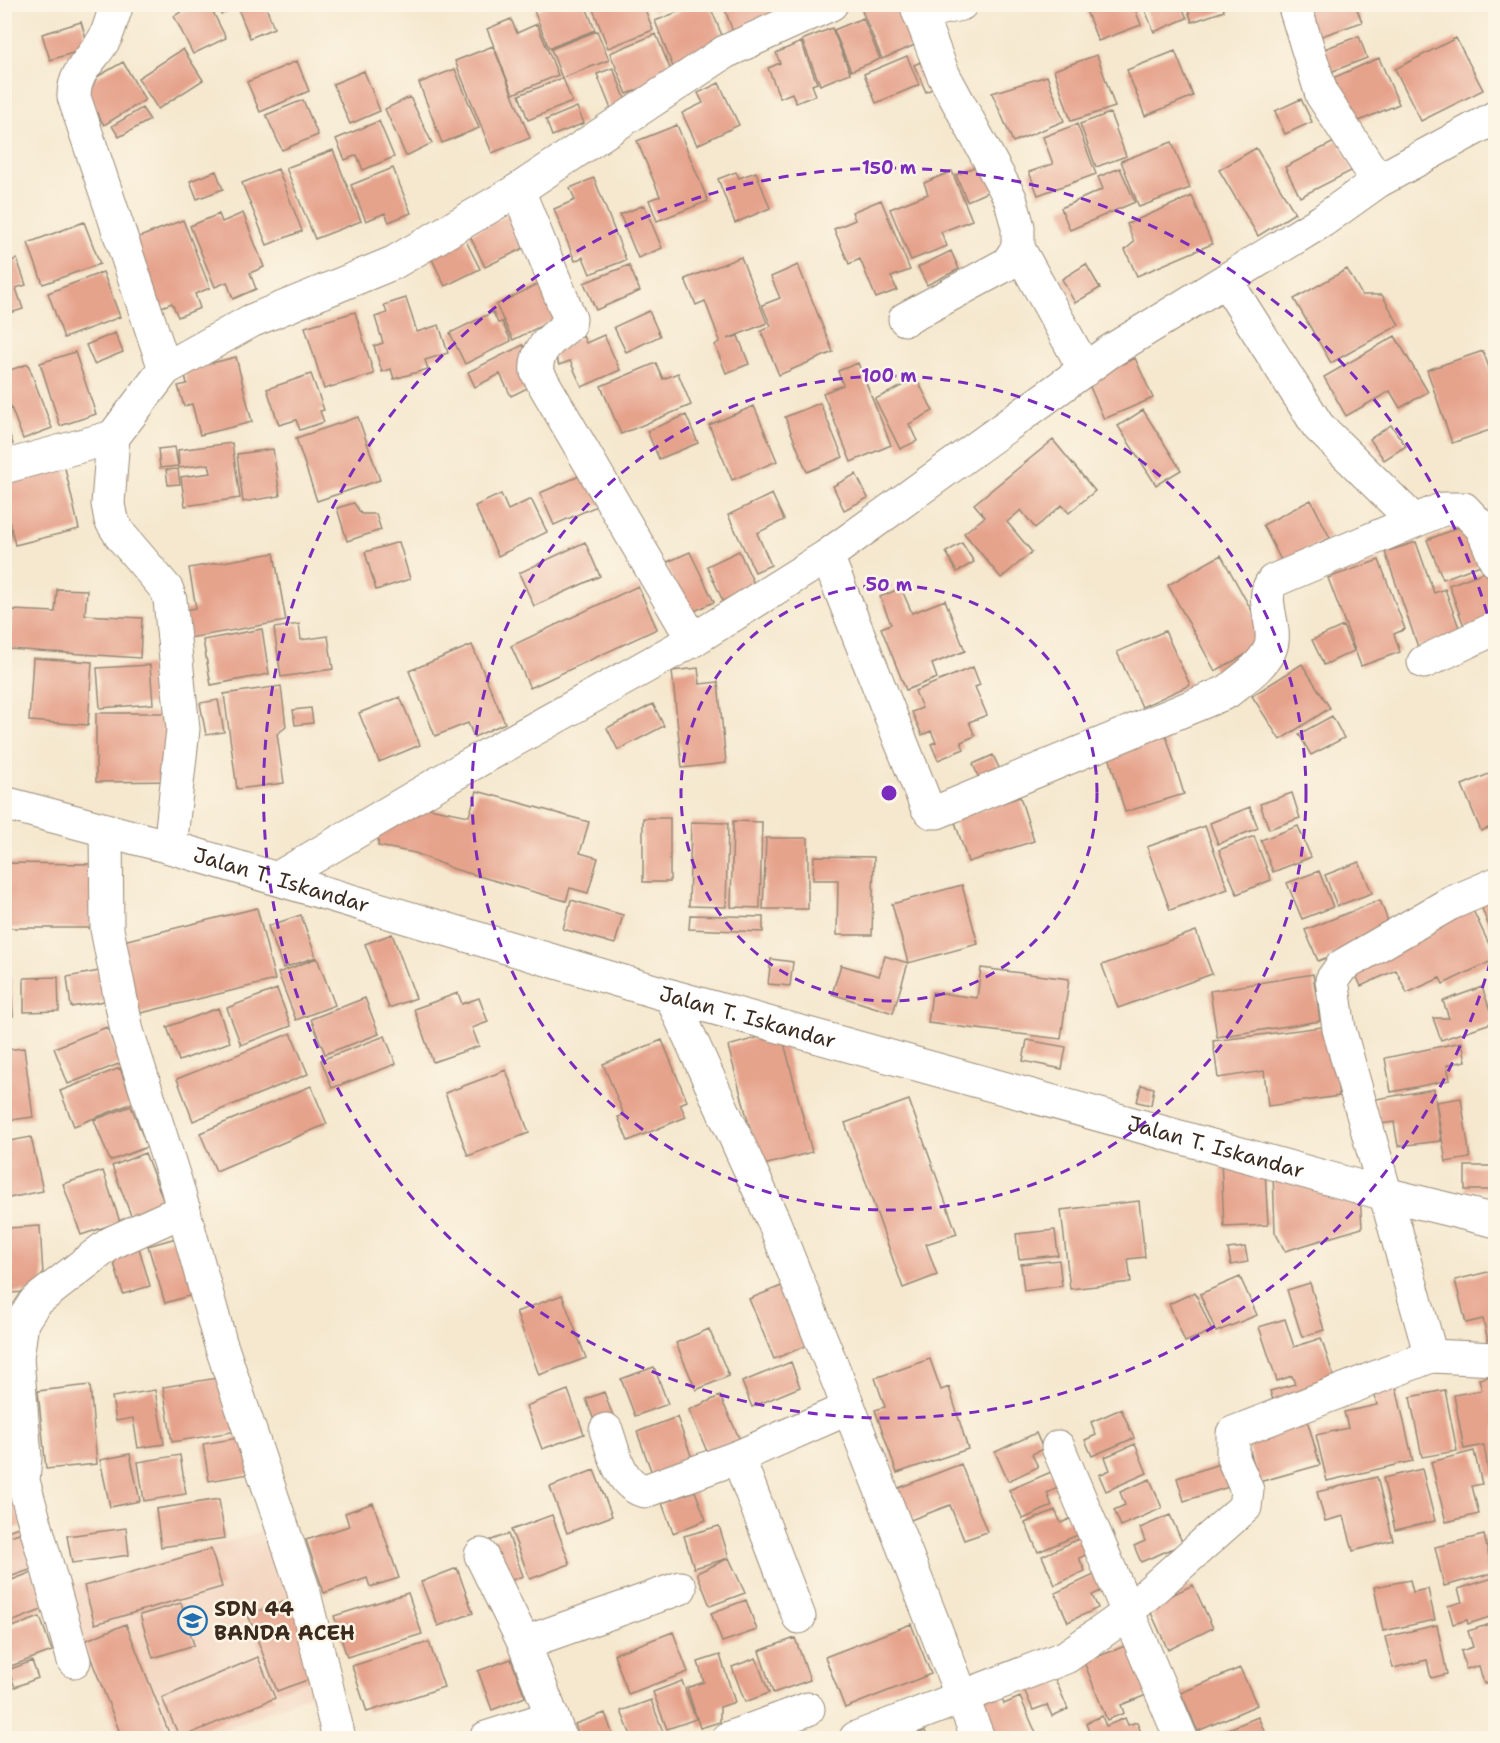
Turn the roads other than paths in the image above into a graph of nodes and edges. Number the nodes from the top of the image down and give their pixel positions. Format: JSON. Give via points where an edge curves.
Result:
{"nodes":[{"id":1,"x":117,"y":4,"type":"edge"},
{"id":2,"x":831,"y":4,"type":"edge"},
{"id":3,"x":961,"y":4,"type":"edge"},
{"id":4,"x":1294,"y":4,"type":"edge"},
{"id":5,"x":918,"y":8,"type":"edge"},
{"id":6,"x":1496,"y":117,"type":"edge"},
{"id":7,"x":1378,"y":181,"type":"junction"},
{"id":8,"x":518,"y":190,"type":"junction"},
{"id":9,"x":1018,"y":248,"type":"junction"},
{"id":10,"x":1226,"y":281,"type":"junction"},
{"id":11,"x":905,"y":319,"type":"dead end"},
{"id":12,"x":165,"y":369,"type":"junction"},
{"id":13,"x":1085,"y":370,"type":"junction"},
{"id":14,"x":113,"y":437,"type":"junction"},
{"id":15,"x":4,"y":466,"type":"edge"},
{"id":16,"x":1414,"y":521,"type":"junction"},
{"id":17,"x":827,"y":556,"type":"junction"},
{"id":18,"x":1496,"y":561,"type":"edge"},
{"id":19,"x":1496,"y":628,"type":"edge"},
{"id":20,"x":693,"y":640,"type":"junction"},
{"id":21,"x":1424,"y":662,"type":"dead end"},
{"id":22,"x":4,"y":803,"type":"edge"},
{"id":23,"x":106,"y":832,"type":"junction"},
{"id":24,"x":170,"y":847,"type":"junction"},
{"id":25,"x":278,"y":878,"type":"junction"},
{"id":26,"x":1496,"y":884,"type":"edge"},
{"id":27,"x":671,"y":996,"type":"junction"},
{"id":28,"x":1385,"y":1194,"type":"junction"},
{"id":29,"x":184,"y":1210,"type":"junction"},
{"id":30,"x":1496,"y":1221,"type":"edge"},
{"id":31,"x":1431,"y":1356,"type":"junction"},
{"id":32,"x":1496,"y":1359,"type":"edge"},
{"id":33,"x":849,"y":1408,"type":"junction"},
{"id":34,"x":606,"y":1430,"type":"dead end"},
{"id":35,"x":1058,"y":1447,"type":"dead end"},
{"id":36,"x":738,"y":1457,"type":"junction"},
{"id":37,"x":14,"y":1483,"type":"edge"},
{"id":38,"x":481,"y":1555,"type":"dead end"},
{"id":39,"x":680,"y":1588,"type":"dead end"},
{"id":40,"x":1128,"y":1612,"type":"junction"},
{"id":41,"x":798,"y":1617,"type":"dead end"},
{"id":42,"x":524,"y":1643,"type":"junction"},
{"id":43,"x":74,"y":1661,"type":"dead end"},
{"id":44,"x":963,"y":1699,"type":"junction"},
{"id":45,"x":808,"y":1708,"type":"dead end"},
{"id":46,"x":556,"y":1728,"type":"edge"},
{"id":47,"x":339,"y":1738,"type":"edge"},
{"id":48,"x":486,"y":1738,"type":"edge"},
{"id":49,"x":729,"y":1738,"type":"edge"},
{"id":50,"x":856,"y":1738,"type":"edge"},
{"id":51,"x":978,"y":1738,"type":"edge"},
{"id":52,"x":1181,"y":1738,"type":"edge"}],
"edges":[{"from":1,"to":12,"type":"street","via":[[105,37],[77,76],[74,97]]},
{"from":2,"to":8,"type":"street","via":[[725,52]]},
{"from":3,"to":5,"type":"street"},
{"from":4,"to":7,"type":"street","via":[[1322,95]]},
{"from":5,"to":9,"type":"street","via":[[943,74],[1010,198],[1018,227]]},
{"from":6,"to":7,"type":"street"},
{"from":7,"to":10,"type":"street"},
{"from":8,"to":12,"type":"street","via":[[393,263],[251,321]]},
{"from":8,"to":20,"type":"street","via":[[570,319],[569,325],[537,356],[537,372]]},
{"from":9,"to":11,"type":"street","via":[[1007,264]]},
{"from":9,"to":13,"type":"street"},
{"from":10,"to":13,"type":"street"},
{"from":10,"to":16,"type":"street","via":[[1318,426]]},
{"from":12,"to":14,"type":"street"},
{"from":13,"to":17,"type":"street"},
{"from":14,"to":15,"type":"street"},
{"from":14,"to":24,"type":"street","via":[[108,504],[111,520],[170,600],[183,729]]},
{"from":16,"to":17,"type":"street","via":[[1273,581],[1267,592],[1271,647],[1263,661],[1227,692],[938,812],[927,807]]},
{"from":16,"to":18,"type":"street","via":[[1443,509],[1464,509],[1482,528]]},
{"from":17,"to":20,"type":"street"},
{"from":19,"to":21,"type":"street"},
{"from":20,"to":25,"type":"street"},
{"from":22,"to":23,"type":"street","name":"Jalan T. Iskandar"},
{"from":23,"to":24,"type":"street","name":"Jalan T. Iskandar"},
{"from":23,"to":29,"type":"street","via":[[107,928],[127,1031]]},
{"from":24,"to":25,"type":"street","name":"Jalan T. Iskandar"},
{"from":25,"to":27,"type":"street","name":"Jalan T. Iskandar"},
{"from":26,"to":28,"type":"street","via":[[1449,904],[1342,966],[1332,980],[1339,1029]]},
{"from":27,"to":28,"type":"street","name":"Jalan T. Iskandar"},
{"from":27,"to":33,"type":"street","via":[[772,1220]]},
{"from":28,"to":30,"type":"street","name":"Jalan T. Iskandar"},
{"from":28,"to":31,"type":"street"},
{"from":29,"to":37,"type":"street","via":[[111,1243],[35,1302],[22,1322],[17,1358],[25,1456]]},
{"from":29,"to":47,"type":"street","via":[[220,1342],[303,1589]]},
{"from":31,"to":32,"type":"street"},
{"from":31,"to":40,"type":"street","via":[[1233,1433],[1233,1458],[1247,1490],[1245,1507]]},
{"from":33,"to":36,"type":"street"},
{"from":33,"to":44,"type":"street"},
{"from":34,"to":36,"type":"street","via":[[625,1480],[634,1489],[645,1491]]},
{"from":35,"to":40,"type":"street"},
{"from":36,"to":41,"type":"street"},
{"from":37,"to":43,"type":"street"},
{"from":38,"to":42,"type":"street"},
{"from":39,"to":42,"type":"street"},
{"from":40,"to":44,"type":"street","via":[[1066,1657]]},
{"from":40,"to":52,"type":"street"},
{"from":42,"to":46,"type":"street"},
{"from":44,"to":50,"type":"street"},
{"from":44,"to":51,"type":"street"},
{"from":45,"to":49,"type":"street"},
{"from":46,"to":48,"type":"street"}]}
